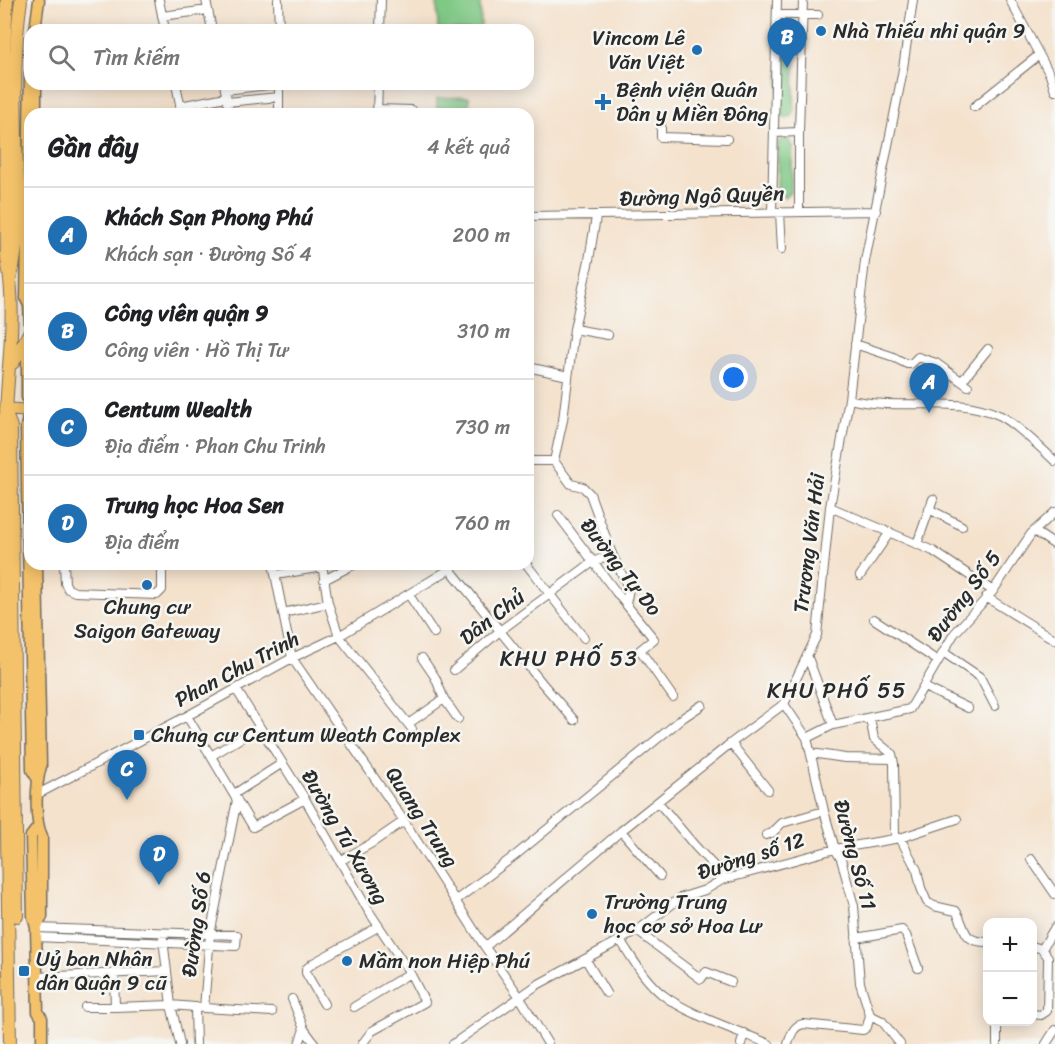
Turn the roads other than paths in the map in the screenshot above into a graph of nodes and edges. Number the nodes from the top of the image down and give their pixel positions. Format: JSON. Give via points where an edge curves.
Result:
{"nodes":[{"id":1,"x":7,"y":0,"type":"edge"},
{"id":2,"x":21,"y":0,"type":"edge"},
{"id":3,"x":39,"y":0,"type":"edge"},
{"id":4,"x":159,"y":0,"type":"edge"},
{"id":5,"x":206,"y":0,"type":"edge"},
{"id":6,"x":278,"y":0,"type":"edge"},
{"id":7,"x":381,"y":0,"type":"edge"},
{"id":8,"x":777,"y":0,"type":"edge"},
{"id":9,"x":802,"y":0,"type":"edge"},
{"id":10,"x":913,"y":0,"type":"edge"},
{"id":11,"x":1010,"y":0,"type":"edge"},
{"id":12,"x":208,"y":10,"type":"junction"},
{"id":13,"x":777,"y":15,"type":"junction"},
{"id":14,"x":802,"y":15,"type":"junction"},
{"id":15,"x":818,"y":15,"type":"dead end"},
{"id":16,"x":36,"y":24,"type":"edge"},
{"id":17,"x":162,"y":24,"type":"edge"},
{"id":18,"x":165,"y":24,"type":"edge"},
{"id":19,"x":211,"y":24,"type":"edge"},
{"id":20,"x":279,"y":24,"type":"edge"},
{"id":21,"x":380,"y":24,"type":"edge"},
{"id":22,"x":1039,"y":55,"type":"junction"},
{"id":23,"x":1052,"y":74,"type":"edge"},
{"id":24,"x":30,"y":90,"type":"edge"},
{"id":25,"x":36,"y":90,"type":"edge"},
{"id":26,"x":177,"y":90,"type":"edge"},
{"id":27,"x":244,"y":90,"type":"edge"},
{"id":28,"x":279,"y":90,"type":"edge"},
{"id":29,"x":378,"y":90,"type":"edge"},
{"id":30,"x":1055,"y":91,"type":"edge"},
{"id":31,"x":226,"y":93,"type":"edge"},
{"id":32,"x":279,"y":97,"type":"junction"},
{"id":33,"x":974,"y":107,"type":"dead end"},
{"id":34,"x":29,"y":108,"type":"edge"},
{"id":35,"x":36,"y":108,"type":"edge"},
{"id":36,"x":181,"y":108,"type":"edge"},
{"id":37,"x":186,"y":108,"type":"edge"},
{"id":38,"x":229,"y":108,"type":"edge"},
{"id":39,"x":279,"y":108,"type":"edge"},
{"id":40,"x":377,"y":108,"type":"edge"},
{"id":41,"x":661,"y":122,"type":"dead end"},
{"id":42,"x":799,"y":132,"type":"junction"},
{"id":43,"x":774,"y":133,"type":"junction"},
{"id":44,"x":727,"y":139,"type":"dead end"},
{"id":45,"x":876,"y":211,"type":"junction"},
{"id":46,"x":776,"y":212,"type":"junction"},
{"id":47,"x":799,"y":212,"type":"junction"},
{"id":48,"x":534,"y":216,"type":"edge"},
{"id":49,"x":596,"y":217,"type":"junction"},
{"id":50,"x":782,"y":249,"type":"dead end"},
{"id":51,"x":10,"y":274,"type":"junction"},
{"id":52,"x":574,"y":329,"type":"junction"},
{"id":53,"x":608,"y":335,"type":"dead end"},
{"id":54,"x":24,"y":342,"type":"edge"},
{"id":55,"x":855,"y":344,"type":"junction"},
{"id":56,"x":988,"y":349,"type":"dead end"},
{"id":57,"x":534,"y":368,"type":"edge"},
{"id":58,"x":10,"y":369,"type":"junction"},
{"id":59,"x":568,"y":376,"type":"junction"},
{"id":60,"x":849,"y":399,"type":"junction"},
{"id":61,"x":24,"y":410,"type":"edge"},
{"id":62,"x":6,"y":412,"type":"junction"},
{"id":63,"x":534,"y":461,"type":"edge"},
{"id":64,"x":554,"y":461,"type":"junction"},
{"id":65,"x":1055,"y":461,"type":"edge"},
{"id":66,"x":933,"y":499,"type":"dead end"},
{"id":67,"x":830,"y":507,"type":"junction"},
{"id":68,"x":929,"y":509,"type":"junction"},
{"id":69,"x":1055,"y":512,"type":"edge"},
{"id":70,"x":558,"y":515,"type":"dead end"},
{"id":71,"x":962,"y":526,"type":"dead end"},
{"id":72,"x":1034,"y":531,"type":"junction"},
{"id":73,"x":890,"y":532,"type":"junction"},
{"id":74,"x":917,"y":544,"type":"junction"},
{"id":75,"x":1055,"y":545,"type":"edge"},
{"id":76,"x":612,"y":554,"type":"junction"},
{"id":77,"x":593,"y":562,"type":"junction"},
{"id":78,"x":29,"y":570,"type":"edge"},
{"id":79,"x":37,"y":570,"type":"edge"},
{"id":80,"x":64,"y":570,"type":"edge"},
{"id":81,"x":162,"y":570,"type":"edge"},
{"id":82,"x":275,"y":570,"type":"edge"},
{"id":83,"x":302,"y":570,"type":"edge"},
{"id":84,"x":323,"y":570,"type":"edge"},
{"id":85,"x":343,"y":570,"type":"edge"},
{"id":86,"x":444,"y":570,"type":"edge"},
{"id":87,"x":451,"y":570,"type":"edge"},
{"id":88,"x":531,"y":570,"type":"edge"},
{"id":89,"x":276,"y":575,"type":"junction"},
{"id":90,"x":860,"y":576,"type":"dead end"},
{"id":91,"x":324,"y":580,"type":"junction"},
{"id":92,"x":990,"y":594,"type":"junction"},
{"id":93,"x":409,"y":595,"type":"junction"},
{"id":94,"x":551,"y":595,"type":"junction"},
{"id":95,"x":328,"y":603,"type":"junction"},
{"id":96,"x":626,"y":604,"type":"junction"},
{"id":97,"x":283,"y":613,"type":"junction"},
{"id":98,"x":874,"y":619,"type":"dead end"},
{"id":99,"x":501,"y":630,"type":"junction"},
{"id":100,"x":434,"y":633,"type":"dead end"},
{"id":101,"x":339,"y":636,"type":"junction"},
{"id":102,"x":584,"y":638,"type":"dead end"},
{"id":103,"x":1055,"y":640,"type":"edge"},
{"id":104,"x":943,"y":652,"type":"junction"},
{"id":105,"x":807,"y":655,"type":"junction"},
{"id":106,"x":292,"y":658,"type":"junction"},
{"id":107,"x":422,"y":658,"type":"dead end"},
{"id":108,"x":938,"y":661,"type":"junction"},
{"id":109,"x":454,"y":670,"type":"dead end"},
{"id":110,"x":924,"y":687,"type":"junction"},
{"id":111,"x":236,"y":689,"type":"junction"},
{"id":112,"x":673,"y":697,"type":"dead end"},
{"id":113,"x":444,"y":699,"type":"junction"},
{"id":114,"x":784,"y":704,"type":"junction"},
{"id":115,"x":702,"y":705,"type":"dead end"},
{"id":116,"x":995,"y":706,"type":"dead end"},
{"id":117,"x":968,"y":708,"type":"dead end"},
{"id":118,"x":187,"y":716,"type":"junction"},
{"id":119,"x":458,"y":718,"type":"dead end"},
{"id":120,"x":870,"y":718,"type":"junction"},
{"id":121,"x":574,"y":720,"type":"dead end"},
{"id":122,"x":833,"y":725,"type":"junction"},
{"id":123,"x":259,"y":727,"type":"junction"},
{"id":124,"x":807,"y":738,"type":"junction"},
{"id":125,"x":731,"y":743,"type":"junction"},
{"id":126,"x":810,"y":753,"type":"junction"},
{"id":127,"x":211,"y":756,"type":"junction"},
{"id":128,"x":893,"y":759,"type":"junction"},
{"id":129,"x":281,"y":764,"type":"junction"},
{"id":130,"x":37,"y":778,"type":"junction"},
{"id":131,"x":768,"y":790,"type":"dead end"},
{"id":132,"x":38,"y":794,"type":"junction"},
{"id":133,"x":235,"y":797,"type":"junction"},
{"id":134,"x":304,"y":800,"type":"junction"},
{"id":135,"x":658,"y":802,"type":"junction"},
{"id":136,"x":824,"y":811,"type":"junction"},
{"id":137,"x":957,"y":819,"type":"dead end"},
{"id":138,"x":404,"y":821,"type":"junction"},
{"id":139,"x":621,"y":831,"type":"junction"},
{"id":140,"x":766,"y":835,"type":"dead end"},
{"id":141,"x":897,"y":838,"type":"junction"},
{"id":142,"x":835,"y":849,"type":"junction"},
{"id":143,"x":1031,"y":859,"type":"dead end"},
{"id":144,"x":340,"y":861,"type":"junction"},
{"id":145,"x":660,"y":876,"type":"dead end"},
{"id":146,"x":726,"y":879,"type":"junction"},
{"id":147,"x":1055,"y":894,"type":"edge"},
{"id":148,"x":455,"y":901,"type":"junction"},
{"id":149,"x":378,"y":927,"type":"junction"},
{"id":150,"x":1055,"y":927,"type":"edge"},
{"id":151,"x":638,"y":931,"type":"junction"},
{"id":152,"x":36,"y":933,"type":"junction"},
{"id":153,"x":162,"y":933,"type":"junction"},
{"id":154,"x":210,"y":935,"type":"junction"},
{"id":155,"x":856,"y":938,"type":"junction"},
{"id":156,"x":620,"y":940,"type":"junction"},
{"id":157,"x":983,"y":942,"type":"edge"},
{"id":158,"x":164,"y":943,"type":"junction"},
{"id":159,"x":209,"y":945,"type":"junction"},
{"id":160,"x":484,"y":947,"type":"junction"},
{"id":161,"x":1037,"y":948,"type":"edge"},
{"id":162,"x":1042,"y":949,"type":"junction"},
{"id":163,"x":586,"y":960,"type":"junction"},
{"id":164,"x":918,"y":968,"type":"dead end"},
{"id":165,"x":167,"y":971,"type":"junction"},
{"id":166,"x":114,"y":973,"type":"junction"},
{"id":167,"x":410,"y":973,"type":"junction"},
{"id":168,"x":37,"y":977,"type":"junction"},
{"id":169,"x":731,"y":982,"type":"dead end"},
{"id":170,"x":606,"y":993,"type":"dead end"},
{"id":171,"x":519,"y":996,"type":"junction"},
{"id":172,"x":292,"y":999,"type":"dead end"},
{"id":173,"x":324,"y":1004,"type":"dead end"},
{"id":174,"x":171,"y":1005,"type":"junction"},
{"id":175,"x":354,"y":1006,"type":"dead end"},
{"id":176,"x":85,"y":1007,"type":"dead end"},
{"id":177,"x":115,"y":1007,"type":"junction"},
{"id":178,"x":199,"y":1007,"type":"junction"},
{"id":179,"x":272,"y":1012,"type":"dead end"},
{"id":180,"x":38,"y":1014,"type":"junction"},
{"id":181,"x":870,"y":1015,"type":"junction"},
{"id":182,"x":1037,"y":1015,"type":"edge"},
{"id":183,"x":997,"y":1026,"type":"edge"},
{"id":184,"x":304,"y":1029,"type":"junction"},
{"id":185,"x":1055,"y":1029,"type":"edge"},
{"id":186,"x":744,"y":1033,"type":"junction"},
{"id":187,"x":10,"y":1044,"type":"edge"},
{"id":188,"x":19,"y":1044,"type":"edge"},
{"id":189,"x":35,"y":1044,"type":"edge"},
{"id":190,"x":42,"y":1044,"type":"edge"},
{"id":191,"x":180,"y":1044,"type":"edge"},
{"id":192,"x":196,"y":1044,"type":"edge"},
{"id":193,"x":299,"y":1044,"type":"edge"},
{"id":194,"x":315,"y":1044,"type":"edge"},
{"id":195,"x":362,"y":1044,"type":"edge"},
{"id":196,"x":453,"y":1044,"type":"edge"},
{"id":197,"x":548,"y":1044,"type":"edge"},
{"id":198,"x":741,"y":1044,"type":"edge"},
{"id":199,"x":769,"y":1044,"type":"edge"},
{"id":200,"x":788,"y":1044,"type":"edge"},
{"id":201,"x":900,"y":1044,"type":"edge"},
{"id":202,"x":997,"y":1044,"type":"edge"},
{"id":203,"x":1046,"y":1044,"type":"edge"}],
"edges":[{"from":1,"to":51,"type":"highway","via":[[4,50]]},
{"from":2,"to":51,"type":"highway","via":[[15,58],[16,249]]},
{"from":3,"to":16,"type":"main road"},
{"from":4,"to":17,"type":"street"},
{"from":5,"to":12,"type":"street"},
{"from":6,"to":20,"type":"street"},
{"from":7,"to":21,"type":"street"},
{"from":8,"to":13,"type":"street"},
{"from":9,"to":14,"type":"street"},
{"from":10,"to":45,"type":"street","name":"Trương Văn Hải"},
{"from":11,"to":22,"type":"street"},
{"from":12,"to":18,"type":"street"},
{"from":12,"to":19,"type":"street"},
{"from":13,"to":14,"type":"street"},
{"from":13,"to":43,"type":"street"},
{"from":14,"to":15,"type":"street"},
{"from":14,"to":42,"type":"street"},
{"from":22,"to":23,"type":"street"},
{"from":22,"to":33,"type":"street"},
{"from":23,"to":30,"type":"street"},
{"from":24,"to":34,"type":"main road"},
{"from":25,"to":35,"type":"main road"},
{"from":26,"to":36,"type":"street"},
{"from":27,"to":31,"type":"street"},
{"from":28,"to":32,"type":"street"},
{"from":29,"to":40,"type":"street"},
{"from":31,"to":32,"type":"street"},
{"from":31,"to":37,"type":"street"},
{"from":31,"to":38,"type":"street"},
{"from":32,"to":39,"type":"street"},
{"from":41,"to":44,"type":"street","via":[[661,137]]},
{"from":42,"to":43,"type":"street"},
{"from":42,"to":47,"type":"street"},
{"from":43,"to":46,"type":"street"},
{"from":45,"to":47,"type":"street","name":"Đường Ngô Quyền"},
{"from":45,"to":55,"type":"street","name":"Trương Văn Hải","via":[[865,261]]},
{"from":46,"to":47,"type":"street","name":"Đường Ngô Quyền"},
{"from":46,"to":49,"type":"street","name":"Đường Ngô Quyền"},
{"from":46,"to":50,"type":"street"},
{"from":48,"to":49,"type":"street","name":"Đường Ngô Quyền"},
{"from":49,"to":52,"type":"street"},
{"from":51,"to":58,"type":"highway"},
{"from":52,"to":53,"type":"street"},
{"from":52,"to":59,"type":"street"},
{"from":54,"to":58,"type":"highway"},
{"from":55,"to":56,"type":"street","via":[[907,364],[919,357],[936,363],[965,384]]},
{"from":55,"to":60,"type":"street","name":"Trương Văn Hải"},
{"from":57,"to":59,"type":"street"},
{"from":58,"to":62,"type":"highway"},
{"from":59,"to":64,"type":"street"},
{"from":60,"to":65,"type":"street","via":[[878,404],[971,406],[1004,418]]},
{"from":60,"to":67,"type":"street","name":"Trương Văn Hải"},
{"from":61,"to":62,"type":"highway"},
{"from":62,"to":187,"type":"highway","via":[[1,427]]},
{"from":62,"to":188,"type":"highway","via":[[11,427],[13,516]]},
{"from":63,"to":64,"type":"street"},
{"from":64,"to":76,"type":"street","via":[[571,484],[590,494]]},
{"from":66,"to":68,"type":"street"},
{"from":67,"to":73,"type":"street"},
{"from":67,"to":105,"type":"street","name":"Trương Văn Hải","via":[[817,635]]},
{"from":68,"to":71,"type":"street"},
{"from":68,"to":74,"type":"street"},
{"from":69,"to":72,"type":"street","name":"Đường Số 5"},
{"from":70,"to":77,"type":"street","name":"Đường Tự Do"},
{"from":72,"to":75,"type":"street"},
{"from":72,"to":92,"type":"street","name":"Đường Số 5"},
{"from":73,"to":74,"type":"street"},
{"from":73,"to":90,"type":"street"},
{"from":74,"to":92,"type":"street","via":[[933,550]]},
{"from":76,"to":77,"type":"street","name":"Dân Chủ"},
{"from":76,"to":96,"type":"street","via":[[629,589]]},
{"from":77,"to":94,"type":"street","name":"Dân Chủ"},
{"from":77,"to":96,"type":"street","name":"Đường Tự Do"},
{"from":78,"to":130,"type":"main road","via":[[32,770]]},
{"from":79,"to":130,"type":"main road","via":[[41,766]]},
{"from":80,"to":81,"type":"street","via":[[68,589],[75,592],[143,596],[157,595],[162,590]]},
{"from":82,"to":89,"type":"street"},
{"from":83,"to":89,"type":"street"},
{"from":84,"to":91,"type":"street"},
{"from":85,"to":91,"type":"street"},
{"from":86,"to":93,"type":"street","name":"Phan Chu Trinh"},
{"from":87,"to":99,"type":"street"},
{"from":88,"to":94,"type":"street"},
{"from":89,"to":97,"type":"street"},
{"from":91,"to":95,"type":"street"},
{"from":92,"to":103,"type":"street"},
{"from":92,"to":104,"type":"street","name":"Đường Số 5"},
{"from":93,"to":100,"type":"street"},
{"from":93,"to":101,"type":"street","name":"Phan Chu Trinh"},
{"from":94,"to":99,"type":"street","name":"Dân Chủ"},
{"from":94,"to":102,"type":"street"},
{"from":95,"to":97,"type":"street"},
{"from":95,"to":101,"type":"street"},
{"from":96,"to":112,"type":"street","name":"Đường Tự Do","via":[[654,639],[640,650]]},
{"from":97,"to":106,"type":"street"},
{"from":98,"to":108,"type":"street"},
{"from":99,"to":109,"type":"street","name":"Dân Chủ"},
{"from":99,"to":121,"type":"street"},
{"from":101,"to":106,"type":"street","name":"Phan Chu Trinh"},
{"from":101,"to":113,"type":"street","via":[[410,726]]},
{"from":104,"to":108,"type":"street","name":"Đường Số 5"},
{"from":104,"to":116,"type":"street","via":[[980,677]]},
{"from":105,"to":114,"type":"street","name":"Trương Văn Hải"},
{"from":105,"to":122,"type":"street"},
{"from":106,"to":111,"type":"street","name":"Phan Chu Trinh"},
{"from":106,"to":138,"type":"street","name":"Quang Trung"},
{"from":107,"to":113,"type":"street"},
{"from":108,"to":110,"type":"street","name":"Đường Số 5"},
{"from":110,"to":117,"type":"street"},
{"from":110,"to":120,"type":"street","name":"Đường Số 5","via":[[910,709]]},
{"from":111,"to":118,"type":"street","name":"Phan Chu Trinh"},
{"from":111,"to":123,"type":"street","name":"Đường Tú Xương"},
{"from":113,"to":119,"type":"street"},
{"from":114,"to":124,"type":"street","name":"Đường Số 11"},
{"from":114,"to":125,"type":"street","name":"Trương Văn Hải"},
{"from":115,"to":148,"type":"street"},
{"from":118,"to":127,"type":"street"},
{"from":118,"to":132,"type":"street","name":"Phan Chu Trinh"},
{"from":120,"to":122,"type":"street","name":"Đường Số 5"},
{"from":120,"to":128,"type":"street","via":[[874,739]]},
{"from":122,"to":124,"type":"street","name":"Đường Số 5"},
{"from":123,"to":127,"type":"street"},
{"from":123,"to":129,"type":"street","name":"Đường Tú Xương"},
{"from":124,"to":126,"type":"street","name":"Đường Số 11"},
{"from":125,"to":131,"type":"street"},
{"from":125,"to":135,"type":"street","name":"Trương Văn Hải"},
{"from":126,"to":128,"type":"street"},
{"from":126,"to":136,"type":"street","name":"Đường Số 11"},
{"from":127,"to":133,"type":"street"},
{"from":128,"to":141,"type":"street"},
{"from":129,"to":133,"type":"street"},
{"from":129,"to":134,"type":"street","name":"Đường Tú Xương"},
{"from":130,"to":132,"type":"main road"},
{"from":132,"to":152,"type":"main road","via":[[42,917]]},
{"from":133,"to":134,"type":"street","via":[[253,827]]},
{"from":133,"to":154,"type":"street","name":"Đường Số 6"},
{"from":134,"to":144,"type":"street","name":"Đường Tú Xương"},
{"from":135,"to":139,"type":"street","name":"Trương Văn Hải"},
{"from":135,"to":146,"type":"street"},
{"from":136,"to":140,"type":"street","via":[[782,823]]},
{"from":136,"to":142,"type":"street","name":"Đường Số 11"},
{"from":137,"to":141,"type":"street","name":"Đường số 12"},
{"from":138,"to":144,"type":"street"},
{"from":138,"to":148,"type":"street","name":"Quang Trung"},
{"from":139,"to":145,"type":"street"},
{"from":139,"to":160,"type":"street","name":"Trương Văn Hải"},
{"from":141,"to":142,"type":"street","name":"Đường số 12"},
{"from":141,"to":157,"type":"street","via":[[917,870],[927,902],[956,911],[968,939]]},
{"from":142,"to":146,"type":"street","name":"Đường số 12"},
{"from":142,"to":155,"type":"street","name":"Đường Số 11","via":[[854,906]]},
{"from":143,"to":147,"type":"street"},
{"from":144,"to":149,"type":"street","name":"Đường Tú Xương"},
{"from":146,"to":151,"type":"street","name":"Đường số 12","via":[[680,898]]},
{"from":148,"to":160,"type":"street","name":"Quang Trung"},
{"from":149,"to":167,"type":"street","name":"Đường Tú Xương"},
{"from":149,"to":173,"type":"street","via":[[306,969]]},
{"from":150,"to":162,"type":"street"},
{"from":151,"to":156,"type":"street","name":"Đường số 12"},
{"from":151,"to":169,"type":"street","via":[[701,979],[706,972]]},
{"from":152,"to":153,"type":"street"},
{"from":152,"to":158,"type":"street"},
{"from":152,"to":168,"type":"main road"},
{"from":153,"to":154,"type":"street"},
{"from":153,"to":158,"type":"street"},
{"from":154,"to":159,"type":"street","name":"Đường Số 6"},
{"from":154,"to":159,"type":"street","via":[[237,935],[236,946]]},
{"from":155,"to":164,"type":"street","via":[[902,930]]},
{"from":155,"to":181,"type":"street","name":"Đường Số 11","via":[[860,983]]},
{"from":156,"to":163,"type":"street","name":"Đường số 12"},
{"from":156,"to":186,"type":"street","via":[[643,975],[663,996]]},
{"from":158,"to":159,"type":"street"},
{"from":158,"to":165,"type":"street"},
{"from":159,"to":178,"type":"street","name":"Đường Số 6"},
{"from":160,"to":171,"type":"street","name":"Quang Trung"},
{"from":161,"to":162,"type":"street"},
{"from":162,"to":182,"type":"street","via":[[1048,957],[1047,1011]]},
{"from":163,"to":170,"type":"street"},
{"from":163,"to":171,"type":"street","name":"Đường số 12"},
{"from":165,"to":166,"type":"street"},
{"from":165,"to":174,"type":"street"},
{"from":166,"to":168,"type":"street"},
{"from":166,"to":177,"type":"street"},
{"from":167,"to":175,"type":"street"},
{"from":167,"to":195,"type":"street","name":"Đường Tú Xương","via":[[425,1002],[372,1031]]},
{"from":168,"to":180,"type":"main road"},
{"from":171,"to":196,"type":"street","name":"Đường số 12"},
{"from":171,"to":197,"type":"street","name":"Quang Trung"},
{"from":172,"to":184,"type":"street"},
{"from":174,"to":177,"type":"street"},
{"from":174,"to":178,"type":"street"},
{"from":174,"to":191,"type":"street"},
{"from":176,"to":177,"type":"street"},
{"from":178,"to":179,"type":"street"},
{"from":178,"to":192,"type":"street","name":"Đường Số 6"},
{"from":180,"to":189,"type":"main road"},
{"from":180,"to":190,"type":"main road","via":[[42,1018]]},
{"from":181,"to":200,"type":"street","via":[[863,1030],[797,1025]]},
{"from":181,"to":201,"type":"street","via":[[882,1021]]},
{"from":183,"to":202,"type":"street"},
{"from":184,"to":193,"type":"street"},
{"from":184,"to":194,"type":"street"},
{"from":185,"to":203,"type":"street"},
{"from":186,"to":198,"type":"street"},
{"from":186,"to":199,"type":"street"}]}
